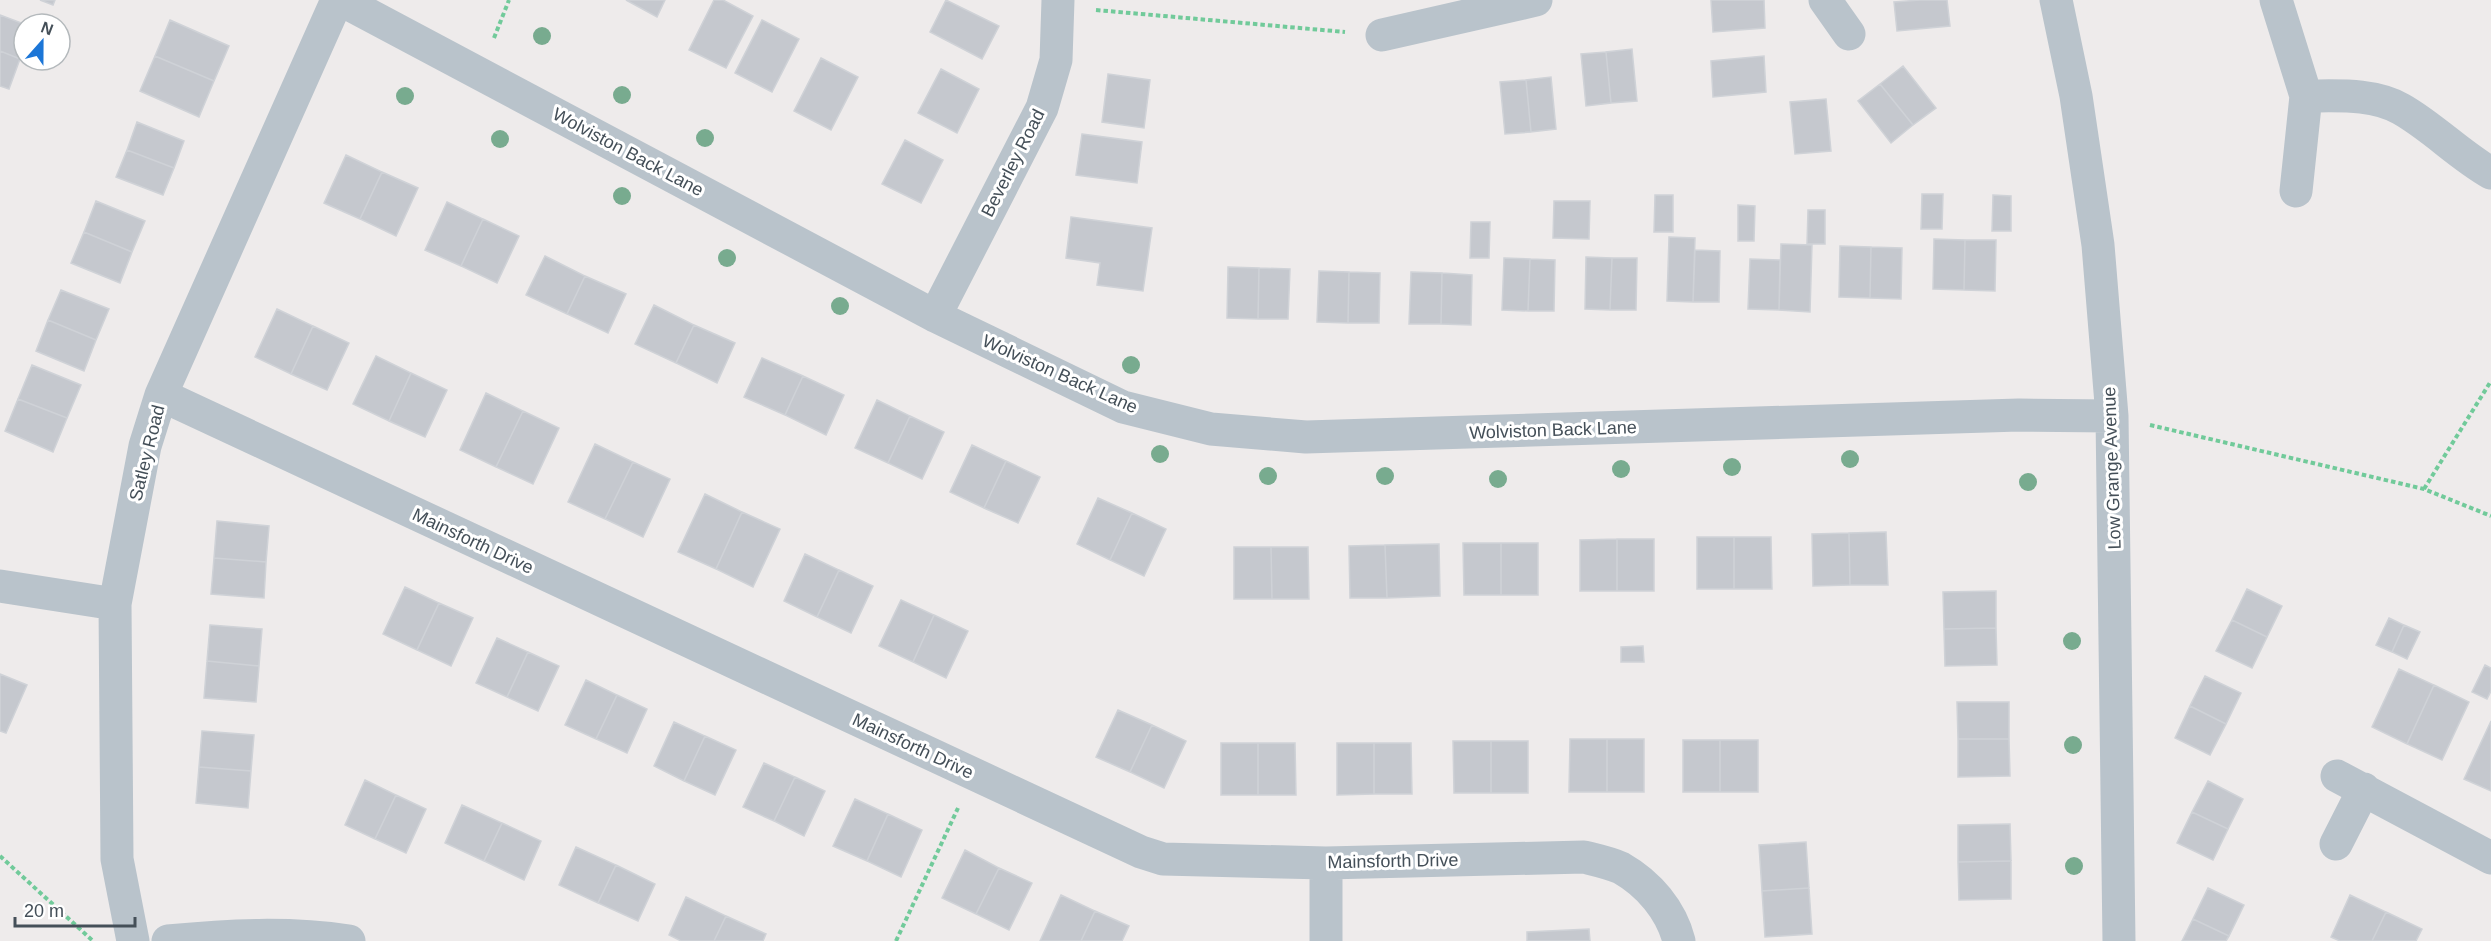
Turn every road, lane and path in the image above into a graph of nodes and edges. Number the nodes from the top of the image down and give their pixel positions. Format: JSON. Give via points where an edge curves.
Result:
{"nodes":[{"id":1,"x":339,"y":0,"type":"edge"},
{"id":2,"x":1536,"y":0,"type":"edge"},
{"id":3,"x":1825,"y":0,"type":"edge"},
{"id":4,"x":2056,"y":0,"type":"edge"},
{"id":5,"x":2276,"y":0,"type":"edge"},
{"id":6,"x":1059,"y":3,"type":"edge"},
{"id":7,"x":1459,"y":8,"type":"edge"},
{"id":8,"x":1849,"y":34,"type":"dead end"},
{"id":9,"x":1382,"y":35,"type":"joint"},
{"id":10,"x":2306,"y":96,"type":"junction"},
{"id":11,"x":2491,"y":172,"type":"edge"},
{"id":12,"x":2296,"y":190,"type":"dead end"},
{"id":13,"x":935,"y":316,"type":"junction"},
{"id":14,"x":2491,"y":381,"type":"edge"},
{"id":15,"x":161,"y":395,"type":"junction"},
{"id":16,"x":2112,"y":416,"type":"junction"},
{"id":17,"x":2424,"y":489,"type":"junction"},
{"id":18,"x":2491,"y":516,"type":"edge"},
{"id":19,"x":0,"y":586,"type":"edge"},
{"id":20,"x":115,"y":604,"type":"junction"},
{"id":21,"x":974,"y":774,"type":"junction"},
{"id":22,"x":2336,"y":844,"type":"dead end"},
{"id":23,"x":0,"y":856,"type":"edge"},
{"id":24,"x":2491,"y":858,"type":"edge"},
{"id":25,"x":1326,"y":863,"type":"junction"},
{"id":26,"x":93,"y":941,"type":"edge"},
{"id":27,"x":133,"y":941,"type":"edge"},
{"id":28,"x":168,"y":941,"type":"edge"},
{"id":29,"x":349,"y":941,"type":"edge"},
{"id":30,"x":896,"y":941,"type":"edge"},
{"id":31,"x":1326,"y":941,"type":"edge"},
{"id":32,"x":1679,"y":941,"type":"edge"},
{"id":33,"x":2119,"y":941,"type":"edge"}],
"edges":[{"from":1,"to":13,"type":"street","name":"Wolviston Back Lane"},
{"from":1,"to":15,"type":"street","name":"Satley Road"},
{"from":2,"to":7,"type":"street"},
{"from":3,"to":8,"type":"street"},
{"from":4,"to":16,"type":"street","name":"Low Grange Avenue","via":[[2076,96],[2098,245]]},
{"from":5,"to":10,"type":"street"},
{"from":6,"to":9,"type":"path"},
{"from":6,"to":13,"type":"street","name":"Beverley Road","via":[[1056,60],[1042,108]]},
{"from":7,"to":9,"type":"street"},
{"from":10,"to":11,"type":"street","via":[[2361,97],[2399,108]]},
{"from":10,"to":12,"type":"street"},
{"from":13,"to":16,"type":"street","name":"Wolviston Back Lane","via":[[1123,407],[1211,429],[1306,437],[2007,415]]},
{"from":14,"to":17,"type":"path"},
{"from":15,"to":20,"type":"street","name":"Satley Road","via":[[145,446]]},
{"from":15,"to":21,"type":"street","name":"Mainsforth Drive"},
{"from":16,"to":17,"type":"path"},
{"from":16,"to":33,"type":"street","name":"Low Grange Avenue"},
{"from":17,"to":18,"type":"path"},
{"from":19,"to":20,"type":"street"},
{"from":20,"to":27,"type":"street","name":"Satley Road","via":[[117,859]]},
{"from":21,"to":25,"type":"street","name":"Mainsforth Drive","via":[[1140,852],[1163,859]]},
{"from":21,"to":30,"type":"path"},
{"from":22,"to":24,"type":"street","via":[[2350,783]]},
{"from":23,"to":26,"type":"path"},
{"from":25,"to":31,"type":"street"},
{"from":25,"to":32,"type":"street","name":"Mainsforth Drive","via":[[1584,857],[1620,868],[1654,892],[1675,925]]},
{"from":28,"to":29,"type":"street","via":[[235,935]]}]}
